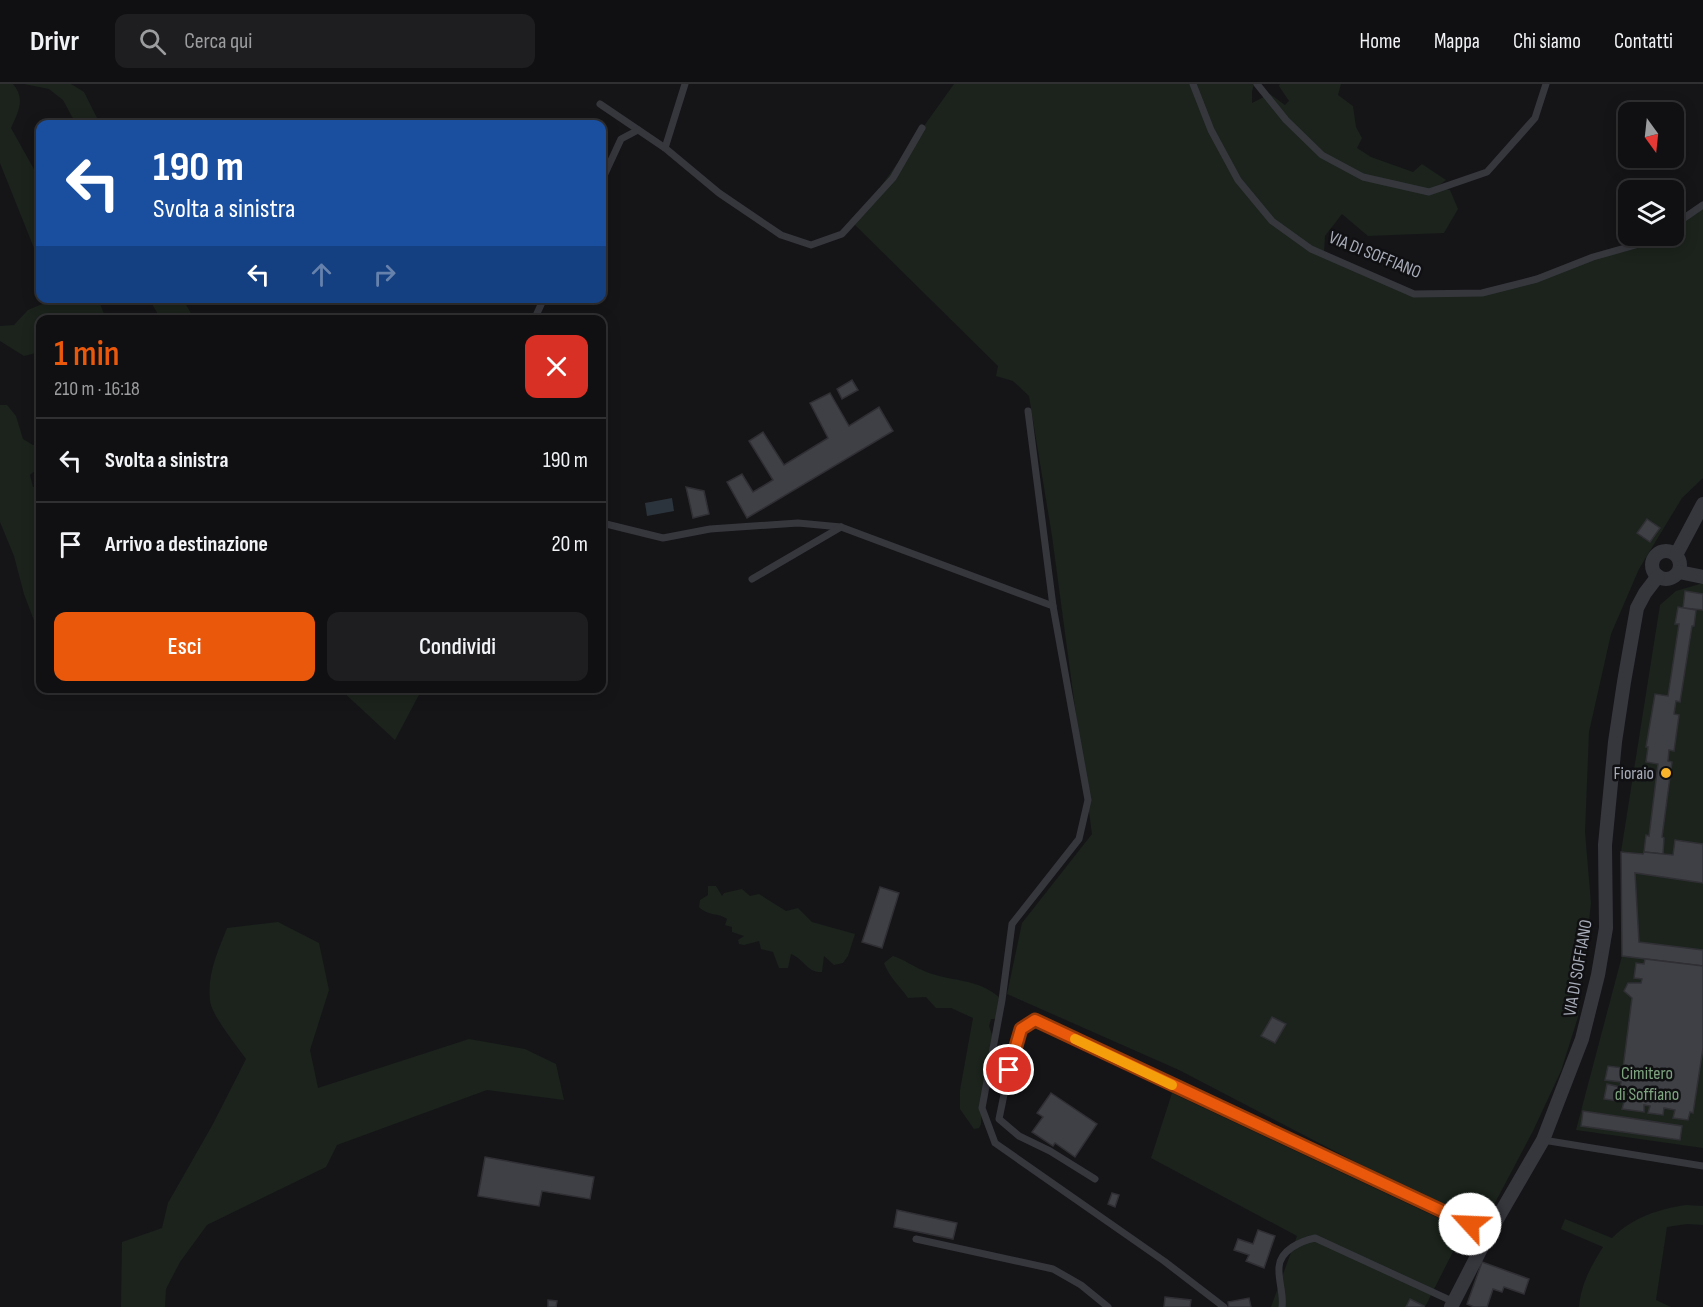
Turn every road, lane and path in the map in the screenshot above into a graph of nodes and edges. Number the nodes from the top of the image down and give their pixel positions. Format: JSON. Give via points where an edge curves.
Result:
{"nodes":[{"id":1,"x":685,"y":84,"type":"edge"},
{"id":2,"x":1192,"y":84,"type":"edge"},
{"id":3,"x":1257,"y":84,"type":"edge"},
{"id":4,"x":1546,"y":84,"type":"edge"},
{"id":5,"x":600,"y":104,"type":"dead end"},
{"id":6,"x":922,"y":129,"type":"dead end"},
{"id":7,"x":638,"y":130,"type":"junction"},
{"id":8,"x":665,"y":148,"type":"junction"},
{"id":9,"x":606,"y":171,"type":"edge"},
{"id":10,"x":1703,"y":205,"type":"edge"},
{"id":11,"x":1684,"y":218,"type":"edge"},
{"id":12,"x":1632,"y":246,"type":"edge"},
{"id":13,"x":1028,"y":411,"type":"dead end"},
{"id":14,"x":1703,"y":504,"type":"edge"},
{"id":15,"x":606,"y":524,"type":"edge"},
{"id":16,"x":841,"y":527,"type":"junction"},
{"id":17,"x":1676,"y":555,"type":"junction"},
{"id":18,"x":1679,"y":572,"type":"junction"},
{"id":19,"x":1658,"y":576,"type":"junction"},
{"id":20,"x":1703,"y":577,"type":"edge"},
{"id":21,"x":752,"y":579,"type":"dead end"},
{"id":22,"x":1053,"y":606,"type":"junction"},
{"id":23,"x":1543,"y":1140,"type":"junction"},
{"id":24,"x":1703,"y":1166,"type":"edge"},
{"id":25,"x":1095,"y":1179,"type":"dead end"},
{"id":26,"x":1489,"y":1233,"type":"junction"},
{"id":27,"x":916,"y":1239,"type":"dead end"},
{"id":28,"x":1453,"y":1304,"type":"edge"},
{"id":29,"x":1108,"y":1307,"type":"edge"},
{"id":30,"x":1224,"y":1307,"type":"edge"},
{"id":31,"x":1282,"y":1307,"type":"edge"}],
"edges":[{"from":1,"to":8,"type":"lane"},
{"from":2,"to":12,"type":"lane","name":"VIA DI SOFFIANO","via":[[1238,180],[1272,221],[1311,249],[1414,294],[1482,293],[1537,279]]},
{"from":3,"to":4,"type":"lane","via":[[1322,155],[1363,177],[1429,192],[1487,172],[1535,118]]},
{"from":5,"to":7,"type":"lane"},
{"from":6,"to":8,"type":"lane","via":[[893,178],[842,234],[811,245],[781,235],[718,193]]},
{"from":7,"to":8,"type":"lane"},
{"from":7,"to":9,"type":"lane","via":[[621,138]]},
{"from":10,"to":11,"type":"lane"},
{"from":13,"to":22,"type":"lane"},
{"from":14,"to":17,"type":"street"},
{"from":15,"to":16,"type":"lane","via":[[663,538],[710,529],[798,523]]},
{"from":16,"to":21,"type":"lane"},
{"from":16,"to":22,"type":"lane"},
{"from":17,"to":18,"type":"street"},
{"from":17,"to":19,"type":"street","name":"VIA DI SOFFIANO","via":[[1669,551],[1657,555],[1652,567]]},
{"from":18,"to":19,"type":"street","via":[[1673,578]]},
{"from":18,"to":20,"type":"street"},
{"from":19,"to":23,"type":"street","name":"VIA DI SOFFIANO","via":[[1637,608],[1624,682],[1605,845],[1606,928],[1598,975],[1582,1039]]},
{"from":22,"to":30,"type":"lane","via":[[1088,800],[1079,839],[1012,924],[982,1108],[995,1143],[1164,1260]]},
{"from":23,"to":24,"type":"lane"},
{"from":23,"to":26,"type":"street","name":"VIA DI SOFFIANO"},
{"from":25,"to":26,"type":"lane","via":[[1019,1136],[999,1119],[1021,1029],[1035,1020]]},
{"from":26,"to":28,"type":"street","name":"VIA DI SOFFIANO"},
{"from":27,"to":29,"type":"lane","via":[[1053,1269]]},
{"from":28,"to":31,"type":"lane","via":[[1315,1238],[1302,1241],[1284,1254],[1279,1265]]}]}
